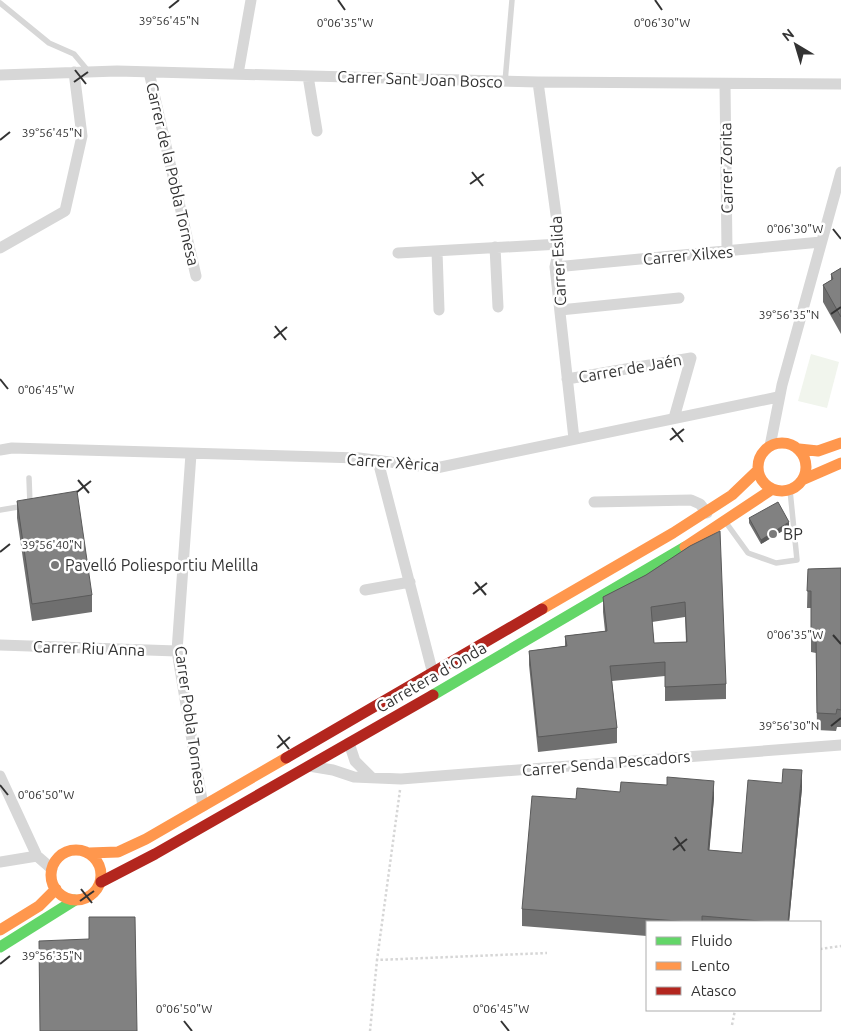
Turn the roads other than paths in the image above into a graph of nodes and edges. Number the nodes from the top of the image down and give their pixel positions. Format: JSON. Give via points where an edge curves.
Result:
{"nodes":[{"id":1,"x":251,"y":0,"type":"edge"},
{"id":2,"x":512,"y":0,"type":"edge"},
{"id":3,"x":0,"y":3,"type":"edge"},
{"id":4,"x":74,"y":72,"type":"junction"},
{"id":5,"x":89,"y":72,"type":"junction"},
{"id":6,"x":149,"y":72,"type":"junction"},
{"id":7,"x":238,"y":74,"type":"junction"},
{"id":8,"x":0,"y":75,"type":"edge"},
{"id":9,"x":308,"y":76,"type":"junction"},
{"id":10,"x":505,"y":82,"type":"junction"},
{"id":11,"x":538,"y":82,"type":"junction"},
{"id":12,"x":725,"y":84,"type":"junction"},
{"id":13,"x":841,"y":84,"type":"edge"},
{"id":14,"x":317,"y":131,"type":"dead end"},
{"id":15,"x":841,"y":172,"type":"edge"},
{"id":16,"x":839,"y":190,"type":"edge"},
{"id":17,"x":821,"y":242,"type":"junction"},
{"id":18,"x":560,"y":244,"type":"junction"},
{"id":19,"x":495,"y":247,"type":"junction"},
{"id":20,"x":0,"y":248,"type":"edge"},
{"id":21,"x":437,"y":250,"type":"junction"},
{"id":22,"x":727,"y":251,"type":"junction"},
{"id":23,"x":398,"y":253,"type":"dead end"},
{"id":24,"x":555,"y":267,"type":"junction"},
{"id":25,"x":196,"y":276,"type":"dead end"},
{"id":26,"x":678,"y":298,"type":"dead end"},
{"id":27,"x":498,"y":307,"type":"dead end"},
{"id":28,"x":439,"y":310,"type":"dead end"},
{"id":29,"x":560,"y":310,"type":"junction"},
{"id":30,"x":567,"y":379,"type":"junction"},
{"id":31,"x":778,"y":397,"type":"junction"},
{"id":32,"x":674,"y":418,"type":"junction"},
{"id":33,"x":574,"y":439,"type":"junction"},
{"id":34,"x":841,"y":443,"type":"edge"},
{"id":35,"x":770,"y":446,"type":"junction"},
{"id":36,"x":799,"y":449,"type":"junction"},
{"id":37,"x":0,"y":450,"type":"edge"},
{"id":38,"x":191,"y":454,"type":"junction"},
{"id":39,"x":378,"y":461,"type":"junction"},
{"id":40,"x":841,"y":463,"type":"edge"},
{"id":41,"x":758,"y":471,"type":"junction"},
{"id":42,"x":29,"y":478,"type":"dead end"},
{"id":43,"x":802,"y":480,"type":"junction"},
{"id":44,"x":771,"y":490,"type":"junction"},
{"id":45,"x":790,"y":490,"type":"junction"},
{"id":46,"x":594,"y":502,"type":"dead end"},
{"id":47,"x":0,"y":510,"type":"edge"},
{"id":48,"x":707,"y":513,"type":"junction"},
{"id":49,"x":725,"y":522,"type":"junction"},
{"id":50,"x":410,"y":582,"type":"junction"},
{"id":51,"x":365,"y":590,"type":"dead end"},
{"id":52,"x":0,"y":645,"type":"edge"},
{"id":53,"x":177,"y":651,"type":"junction"},
{"id":54,"x":433,"y":674,"type":"junction"},
{"id":55,"x":349,"y":743,"type":"junction"},
{"id":56,"x":841,"y":745,"type":"edge"},
{"id":57,"x":309,"y":766,"type":"junction"},
{"id":58,"x":0,"y":776,"type":"edge"},
{"id":59,"x":371,"y":777,"type":"junction"},
{"id":60,"x":204,"y":806,"type":"junction"},
{"id":61,"x":89,"y":853,"type":"junction"},
{"id":62,"x":37,"y":856,"type":"junction"},
{"id":63,"x":0,"y":862,"type":"edge"},
{"id":64,"x":52,"y":868,"type":"junction"},
{"id":65,"x":100,"y":882,"type":"junction"},
{"id":66,"x":56,"y":889,"type":"junction"},
{"id":67,"x":75,"y":900,"type":"junction"},
{"id":68,"x":0,"y":930,"type":"edge"},
{"id":69,"x":0,"y":947,"type":"edge"}],
"edges":[{"from":1,"to":7,"type":"street"},
{"from":2,"to":10,"type":"lane"},
{"from":3,"to":5,"type":"lane","via":[[49,44],[74,54]]},
{"from":4,"to":5,"type":"street","name":"Carrer Sant Joan Bosco"},
{"from":4,"to":8,"type":"street","name":"Carrer Sant Joan Bosco"},
{"from":4,"to":20,"type":"street","via":[[82,136],[65,211]]},
{"from":5,"to":6,"type":"street","name":"Carrer Sant Joan Bosco"},
{"from":6,"to":7,"type":"street","name":"Carrer Sant Joan Bosco"},
{"from":6,"to":25,"type":"street","name":"Carrer de la Pobla Tornesa"},
{"from":7,"to":9,"type":"street","name":"Carrer Sant Joan Bosco"},
{"from":9,"to":10,"type":"street","name":"Carrer Sant Joan Bosco"},
{"from":9,"to":14,"type":"street"},
{"from":10,"to":11,"type":"street","name":"Carrer Sant Joan Bosco"},
{"from":11,"to":12,"type":"street","name":"Carrer Sant Joan Bosco"},
{"from":11,"to":18,"type":"street","name":"Carrer Eslida"},
{"from":12,"to":13,"type":"street","name":"Carrer Sant Joan Bosco"},
{"from":12,"to":22,"type":"street","name":"Carrer Zorita"},
{"from":15,"to":16,"type":"street"},
{"from":16,"to":17,"type":"street"},
{"from":17,"to":22,"type":"street","name":"Carrer Xilxes"},
{"from":17,"to":31,"type":"street"},
{"from":18,"to":19,"type":"street"},
{"from":18,"to":24,"type":"street","name":"Carrer Eslida"},
{"from":19,"to":21,"type":"street"},
{"from":19,"to":27,"type":"street"},
{"from":21,"to":23,"type":"street"},
{"from":21,"to":28,"type":"street"},
{"from":22,"to":24,"type":"street","name":"Carrer Xilxes"},
{"from":24,"to":29,"type":"street","name":"Carrer Eslida"},
{"from":26,"to":29,"type":"street"},
{"from":29,"to":30,"type":"street","name":"Carrer Eslida"},
{"from":30,"to":32,"type":"street","name":"Carrer de Jaén","via":[[691,358]]},
{"from":30,"to":33,"type":"street","name":"Carrer Eslida"},
{"from":31,"to":32,"type":"street","name":"Carrer Xèrica"},
{"from":31,"to":35,"type":"street"},
{"from":32,"to":33,"type":"street","name":"Carrer Xèrica"},
{"from":33,"to":39,"type":"street","name":"Carrer Xèrica","via":[[436,468]]},
{"from":34,"to":36,"type":"main road","via":[[818,451]]},
{"from":35,"to":36,"type":"main road","via":[[785,443]]},
{"from":35,"to":41,"type":"main road","via":[[760,457]]},
{"from":36,"to":43,"type":"main road","via":[[806,464]]},
{"from":37,"to":38,"type":"street","name":"Carrer Xèrica"},
{"from":38,"to":39,"type":"street","name":"Carrer Xèrica"},
{"from":38,"to":53,"type":"street","name":"Carrer Pobla Tornesa"},
{"from":39,"to":50,"type":"street"},
{"from":40,"to":43,"type":"main road"},
{"from":41,"to":44,"type":"main road","via":[[760,479]]},
{"from":41,"to":48,"type":"main road","name":"Carretera d'Onda"},
{"from":42,"to":47,"type":"lane","via":[[30,505]]},
{"from":43,"to":45,"type":"main road"},
{"from":44,"to":45,"type":"main road"},
{"from":44,"to":49,"type":"main road","name":"Carretera d'Onda"},
{"from":45,"to":49,"type":"lane","via":[[798,560],[776,562],[748,553]]},
{"from":46,"to":48,"type":"street","via":[[691,500],[700,504]]},
{"from":48,"to":54,"type":"main road","name":"Carretera d'Onda"},
{"from":49,"to":55,"type":"main road","name":"Carretera d'Onda"},
{"from":50,"to":51,"type":"street"},
{"from":50,"to":54,"type":"street"},
{"from":52,"to":53,"type":"street","name":"Carrer Riu Anna"},
{"from":53,"to":60,"type":"street","name":"Carrer Pobla Tornesa"},
{"from":54,"to":60,"type":"main road","name":"Carretera d'Onda"},
{"from":55,"to":57,"type":"main road","name":"Carretera d'Onda"},
{"from":55,"to":59,"type":"street","via":[[355,761]]},
{"from":56,"to":59,"type":"street","name":"Carrer Senda Pescadors","via":[[401,779]]},
{"from":57,"to":59,"type":"street","name":"Carrer Senda Pescadors","via":[[354,777]]},
{"from":57,"to":65,"type":"main road","name":"Carretera d'Onda"},
{"from":58,"to":62,"type":"street"},
{"from":60,"to":61,"type":"main road","name":"Carretera d'Onda","via":[[118,852]]},
{"from":61,"to":64,"type":"main road","via":[[82,850],[67,852]]},
{"from":61,"to":65,"type":"main road","via":[[100,865]]},
{"from":62,"to":63,"type":"street"},
{"from":62,"to":64,"type":"street"},
{"from":64,"to":66,"type":"main road","via":[[52,882]]},
{"from":65,"to":67,"type":"main road","via":[[90,896]]},
{"from":66,"to":67,"type":"main road"},
{"from":66,"to":68,"type":"main road","via":[[39,906]]},
{"from":67,"to":69,"type":"main road"}]}
